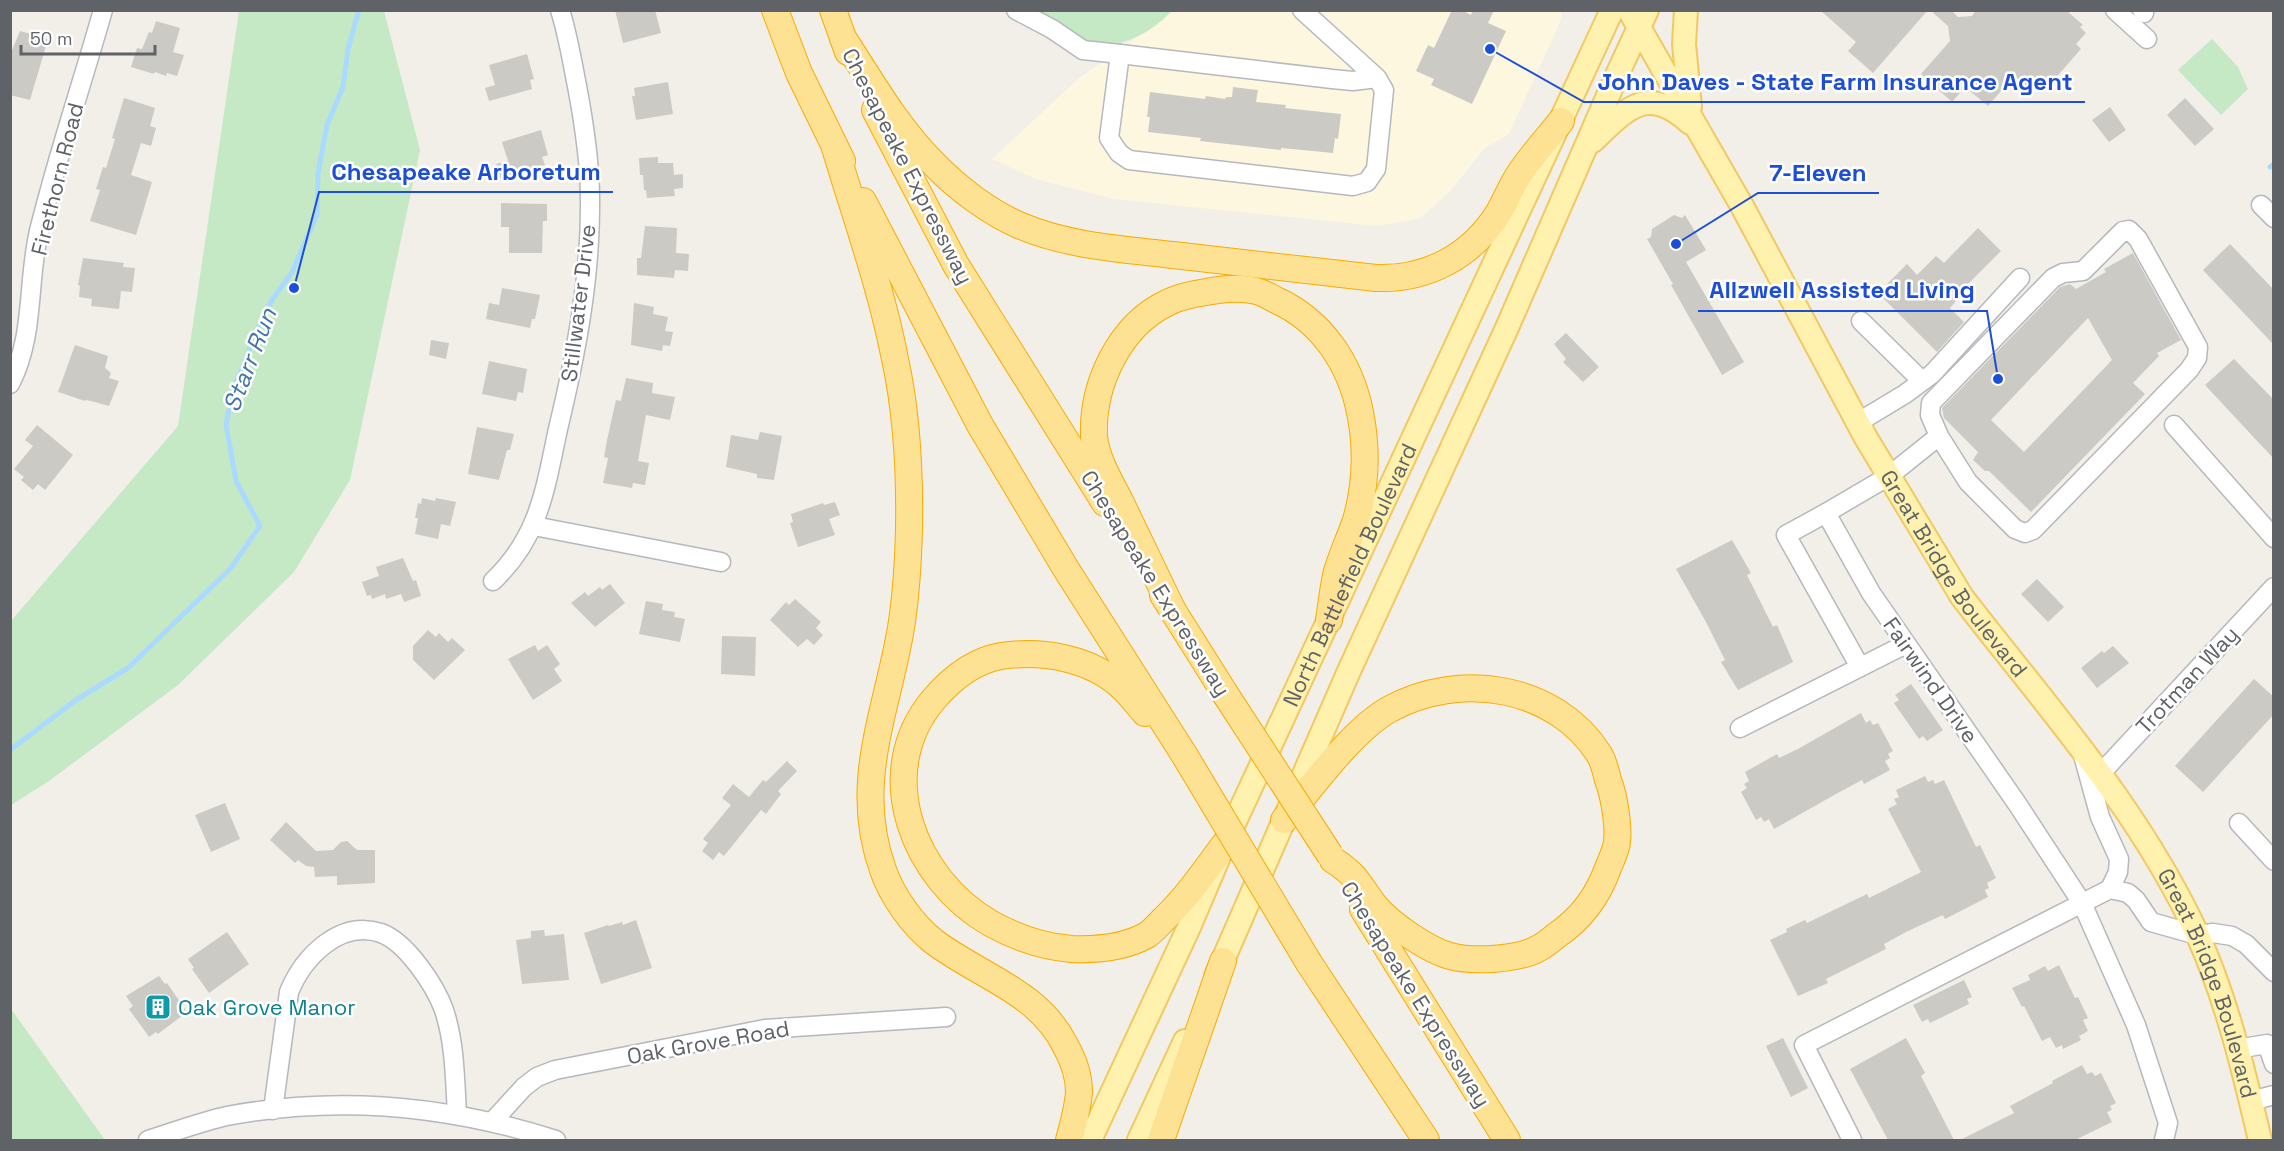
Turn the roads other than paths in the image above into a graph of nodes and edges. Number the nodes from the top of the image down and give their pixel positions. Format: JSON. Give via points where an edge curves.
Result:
{"nodes":[{"id":1,"x":103,"y":10,"type":"edge"},
{"id":2,"x":560,"y":10,"type":"edge"},
{"id":3,"x":775,"y":10,"type":"edge"},
{"id":4,"x":833,"y":10,"type":"edge"},
{"id":5,"x":1016,"y":10,"type":"edge"},
{"id":6,"x":1302,"y":10,"type":"edge"},
{"id":7,"x":1612,"y":10,"type":"edge"},
{"id":8,"x":1686,"y":10,"type":"edge"},
{"id":9,"x":2115,"y":10,"type":"edge"},
{"id":10,"x":1638,"y":16,"type":"edge"},
{"id":11,"x":843,"y":38,"type":"junction"},
{"id":12,"x":2147,"y":39,"type":"dead end"},
{"id":13,"x":1120,"y":54,"type":"junction"},
{"id":14,"x":1377,"y":78,"type":"junction"},
{"id":15,"x":1561,"y":121,"type":"junction"},
{"id":16,"x":1695,"y":125,"type":"junction"},
{"id":17,"x":834,"y":148,"type":"junction"},
{"id":18,"x":1585,"y":148,"type":"junction"},
{"id":19,"x":2261,"y":205,"type":"dead end"},
{"id":20,"x":2274,"y":218,"type":"edge"},
{"id":21,"x":2020,"y":278,"type":"dead end"},
{"id":22,"x":1861,"y":321,"type":"dead end"},
{"id":23,"x":1922,"y":381,"type":"junction"},
{"id":24,"x":10,"y":384,"type":"edge"},
{"id":25,"x":1857,"y":423,"type":"junction"},
{"id":26,"x":2174,"y":425,"type":"dead end"},
{"id":27,"x":1939,"y":436,"type":"junction"},
{"id":28,"x":1889,"y":476,"type":"junction"},
{"id":29,"x":1826,"y":513,"type":"junction"},
{"id":30,"x":534,"y":526,"type":"junction"},
{"id":31,"x":2274,"y":538,"type":"edge"},
{"id":32,"x":721,"y":562,"type":"dead end"},
{"id":33,"x":493,"y":581,"type":"dead end"},
{"id":34,"x":2274,"y":588,"type":"edge"},
{"id":35,"x":1172,"y":609,"type":"junction"},
{"id":36,"x":1329,"y":620,"type":"junction"},
{"id":37,"x":1906,"y":644,"type":"junction"},
{"id":38,"x":1860,"y":667,"type":"junction"},
{"id":39,"x":1740,"y":728,"type":"dead end"},
{"id":40,"x":2081,"y":748,"type":"junction"},
{"id":41,"x":1185,"y":756,"type":"junction"},
{"id":42,"x":2101,"y":773,"type":"junction"},
{"id":43,"x":1284,"y":820,"type":"junction"},
{"id":44,"x":2239,"y":823,"type":"dead end"},
{"id":45,"x":1224,"y":845,"type":"junction"},
{"id":46,"x":1331,"y":858,"type":"junction"},
{"id":47,"x":2274,"y":861,"type":"edge"},
{"id":48,"x":2110,"y":889,"type":"junction"},
{"id":49,"x":2082,"y":903,"type":"junction"},
{"id":50,"x":2197,"y":935,"type":"junction"},
{"id":51,"x":1223,"y":961,"type":"junction"},
{"id":52,"x":2274,"y":972,"type":"edge"},
{"id":53,"x":945,"y":1017,"type":"dead end"},
{"id":54,"x":2237,"y":1049,"type":"junction"},
{"id":55,"x":2274,"y":1064,"type":"edge"},
{"id":56,"x":2274,"y":1095,"type":"edge"},
{"id":57,"x":1397,"y":1096,"type":"junction"},
{"id":58,"x":2251,"y":1101,"type":"junction"},
{"id":59,"x":273,"y":1110,"type":"junction"},
{"id":60,"x":457,"y":1115,"type":"junction"},
{"id":61,"x":492,"y":1122,"type":"junction"},
{"id":62,"x":148,"y":1140,"type":"edge"},
{"id":63,"x":556,"y":1140,"type":"edge"},
{"id":64,"x":1070,"y":1140,"type":"edge"},
{"id":65,"x":1090,"y":1140,"type":"edge"},
{"id":66,"x":1139,"y":1140,"type":"edge"},
{"id":67,"x":1161,"y":1140,"type":"edge"},
{"id":68,"x":1413,"y":1140,"type":"edge"},
{"id":69,"x":1426,"y":1140,"type":"edge"},
{"id":70,"x":1507,"y":1140,"type":"edge"},
{"id":71,"x":1852,"y":1140,"type":"edge"},
{"id":72,"x":2164,"y":1140,"type":"edge"},
{"id":73,"x":2260,"y":1140,"type":"edge"}],
"edges":[{"from":1,"to":24,"type":"street","name":"Firethorn Road","via":[[38,234],[30,314],[21,358]]},
{"from":2,"to":30,"type":"street","name":"Stillwater Drive","via":[[585,126],[590,198],[588,260],[571,376]]},
{"from":3,"to":17,"type":"highway"},
{"from":4,"to":11,"type":"highway","name":"Chesapeake Expressway"},
{"from":5,"to":13,"type":"street","via":[[1083,50]]},
{"from":6,"to":14,"type":"street"},
{"from":7,"to":15,"type":"main road","name":"North Battlefield Boulevard"},
{"from":8,"to":16,"type":"main road","via":[[1684,44]]},
{"from":9,"to":12,"type":"street"},
{"from":10,"to":16,"type":"main road","name":"Great Bridge Boulevard"},
{"from":10,"to":18,"type":"main road","name":"North Battlefield Boulevard"},
{"from":11,"to":15,"type":"highway","via":[[895,118],[933,163],[1005,219],[1048,236],[1165,254],[1376,278],[1429,271],[1448,263],[1474,243],[1497,214],[1519,174]]},
{"from":11,"to":35,"type":"highway","name":"Chesapeake Expressway","via":[[884,129],[956,265]]},
{"from":13,"to":14,"type":"street","via":[[1332,80]]},
{"from":13,"to":14,"type":"street","via":[[1108,138],[1129,160],[1353,186],[1367,183],[1376,169],[1384,90]]},
{"from":15,"to":36,"type":"main road","name":"North Battlefield Boulevard"},
{"from":16,"to":18,"type":"main road","via":[[1668,107],[1652,101],[1641,103],[1611,123]]},
{"from":16,"to":25,"type":"main road","name":"Great Bridge Boulevard"},
{"from":17,"to":41,"type":"highway","via":[[980,425]]},
{"from":17,"to":64,"type":"highway","via":[[886,317],[904,413],[909,472],[906,590],[869,790],[873,839],[892,889],[921,930],[955,957],[1015,990],[1058,1030],[1077,1075]]},
{"from":18,"to":43,"type":"main road","name":"North Battlefield Boulevard"},
{"from":19,"to":20,"type":"street"},
{"from":21,"to":23,"type":"street"},
{"from":22,"to":23,"type":"street"},
{"from":23,"to":25,"type":"street"},
{"from":25,"to":28,"type":"main road","name":"Great Bridge Boulevard"},
{"from":26,"to":31,"type":"street"},
{"from":27,"to":27,"type":"street","via":[[1930,415],[1931,403],[2053,278],[2083,271],[2123,231],[2129,230],[2138,238],[2198,347],[2197,358],[2033,530],[2025,533],[2015,528],[1968,482]]},
{"from":27,"to":28,"type":"street"},
{"from":28,"to":29,"type":"street"},
{"from":28,"to":40,"type":"main road","name":"Great Bridge Boulevard","via":[[1962,597]]},
{"from":29,"to":37,"type":"street","name":"Fairwind Drive","via":[[1871,593]]},
{"from":29,"to":38,"type":"street","via":[[1785,535]]},
{"from":30,"to":32,"type":"street"},
{"from":30,"to":33,"type":"street","name":"Stillwater Drive","via":[[510,565]]},
{"from":34,"to":42,"type":"street","name":"Trotman Way"},
{"from":35,"to":36,"type":"highway","via":[[1103,467],[1094,438],[1102,382],[1129,334],[1166,303],[1225,289],[1256,291],[1311,322],[1332,344],[1345,365],[1360,411],[1363,488],[1336,576]]},
{"from":35,"to":46,"type":"highway","name":"Chesapeake Expressway","bridge":true},
{"from":36,"to":45,"type":"main road","name":"North Battlefield Boulevard"},
{"from":37,"to":38,"type":"street"},
{"from":37,"to":49,"type":"street","name":"Fairwind Drive"},
{"from":38,"to":39,"type":"street"},
{"from":40,"to":42,"type":"main road","name":"Great Bridge Boulevard"},
{"from":40,"to":48,"type":"street","via":[[2100,817],[2119,859]]},
{"from":41,"to":45,"type":"highway","via":[[1124,690],[1083,663],[1039,653],[985,659],[944,687],[916,723],[906,749],[904,800],[909,822],[933,872],[964,904],[1010,933],[1062,948],[1095,950],[1148,934],[1180,904]]},
{"from":41,"to":57,"type":"highway","bridge":true,"via":[[1309,963]]},
{"from":42,"to":50,"type":"main road","name":"Great Bridge Boulevard","via":[[2162,867]]},
{"from":43,"to":46,"type":"highway","via":[[1360,732],[1390,710],[1429,694],[1458,689],[1513,693],[1544,704],[1575,725],[1600,756],[1614,796],[1617,842],[1600,889],[1568,928],[1537,950],[1495,959],[1449,956],[1389,921],[1351,872]]},
{"from":43,"to":51,"type":"main road","name":"North Battlefield Boulevard"},
{"from":44,"to":47,"type":"street"},
{"from":45,"to":65,"type":"main road","name":"North Battlefield Boulevard"},
{"from":46,"to":70,"type":"highway","name":"Chesapeake Expressway"},
{"from":48,"to":49,"type":"street"},
{"from":48,"to":50,"type":"street","via":[[2136,900],[2151,922]]},
{"from":49,"to":71,"type":"street","via":[[1804,1045]]},
{"from":49,"to":72,"type":"street","name":"Fairwind Drive","via":[[2136,1025],[2168,1123]]},
{"from":50,"to":52,"type":"street","via":[[2232,936],[2246,944]]},
{"from":50,"to":54,"type":"main road","name":"Great Bridge Boulevard"},
{"from":51,"to":66,"type":"main road","name":"North Battlefield Boulevard"},
{"from":51,"to":67,"type":"highway"},
{"from":53,"to":61,"type":"street","name":"Oak Grove Road","via":[[765,1029],[555,1070],[537,1077]]},
{"from":54,"to":55,"type":"street","via":[[2267,1044]]},
{"from":54,"to":58,"type":"main road","name":"Great Bridge Boulevard"},
{"from":56,"to":58,"type":"street"},
{"from":57,"to":68,"type":"highway"},
{"from":57,"to":69,"type":"highway"},
{"from":58,"to":73,"type":"main road","name":"Great Bridge Boulevard"},
{"from":59,"to":60,"type":"street","via":[[368,1105]]},
{"from":59,"to":60,"type":"street","via":[[289,992],[296,975],[320,948],[347,931],[362,930],[381,933],[398,944],[432,984],[444,1010]]},
{"from":59,"to":62,"type":"street","via":[[226,1116]]},
{"from":60,"to":61,"type":"street"},
{"from":61,"to":63,"type":"street"}]}
